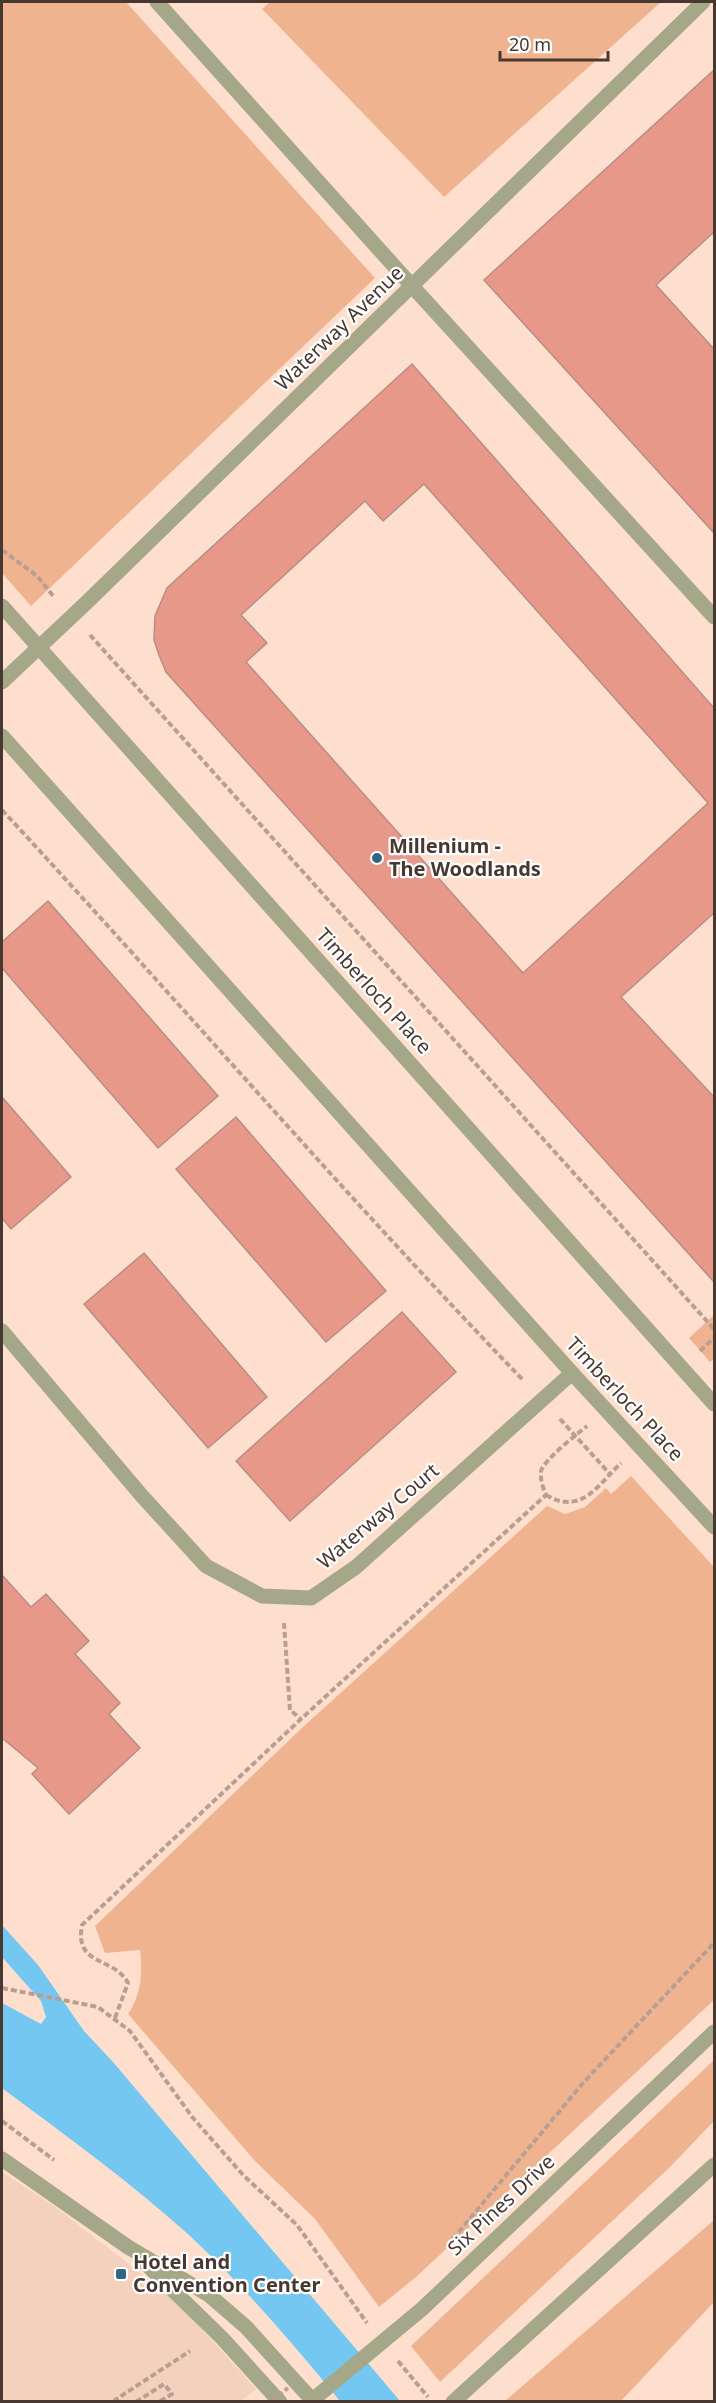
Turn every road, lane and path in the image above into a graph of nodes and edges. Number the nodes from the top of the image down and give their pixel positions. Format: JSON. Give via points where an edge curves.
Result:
{"nodes":[{"id":1,"x":157,"y":2,"type":"edge"},
{"id":2,"x":703,"y":2,"type":"edge"},
{"id":3,"x":412,"y":286,"type":"junction"},
{"id":4,"x":2,"y":550,"type":"edge"},
{"id":5,"x":2,"y":606,"type":"edge"},
{"id":6,"x":714,"y":617,"type":"edge"},
{"id":7,"x":71,"y":618,"type":"junction"},
{"id":8,"x":40,"y":648,"type":"junction"},
{"id":9,"x":2,"y":682,"type":"edge"},
{"id":10,"x":2,"y":736,"type":"edge"},
{"id":11,"x":2,"y":810,"type":"edge"},
{"id":12,"x":714,"y":1329,"type":"edge"},
{"id":13,"x":2,"y":1331,"type":"edge"},
{"id":14,"x":572,"y":1373,"type":"junction"},
{"id":15,"x":542,"y":1400,"type":"junction"},
{"id":16,"x":714,"y":1404,"type":"edge"},
{"id":17,"x":605,"y":1409,"type":"junction"},
{"id":18,"x":576,"y":1436,"type":"junction"},
{"id":19,"x":546,"y":1495,"type":"junction"},
{"id":20,"x":714,"y":1527,"type":"edge"},
{"id":21,"x":282,"y":1597,"type":"junction"},
{"id":22,"x":301,"y":1719,"type":"junction"},
{"id":23,"x":714,"y":1943,"type":"edge"},
{"id":24,"x":2,"y":1988,"type":"edge"},
{"id":25,"x":115,"y":2018,"type":"junction"},
{"id":26,"x":714,"y":2032,"type":"edge"},
{"id":27,"x":2,"y":2159,"type":"edge"},
{"id":28,"x":714,"y":2165,"type":"edge"},
{"id":29,"x":128,"y":2247,"type":"junction"},
{"id":30,"x":446,"y":2247,"type":"dead end"},
{"id":31,"x":374,"y":2332,"type":"dead end"},
{"id":32,"x":190,"y":2351,"type":"dead end"},
{"id":33,"x":395,"y":2358,"type":"dead end"},
{"id":34,"x":116,"y":2402,"type":"edge"},
{"id":35,"x":136,"y":2402,"type":"edge"},
{"id":36,"x":159,"y":2402,"type":"edge"},
{"id":37,"x":280,"y":2402,"type":"edge"},
{"id":38,"x":312,"y":2402,"type":"edge"},
{"id":39,"x":431,"y":2402,"type":"edge"},
{"id":40,"x":453,"y":2402,"type":"edge"}],
"edges":[{"from":1,"to":3,"type":"street"},
{"from":2,"to":3,"type":"street","name":"Waterway Avenue"},
{"from":3,"to":6,"type":"street"},
{"from":3,"to":7,"type":"street","name":"Waterway Avenue"},
{"from":4,"to":7,"type":"path","via":[[37,576]]},
{"from":5,"to":8,"type":"street","name":"Timberloch Place"},
{"from":7,"to":8,"type":"street","name":"Waterway Avenue"},
{"from":7,"to":12,"type":"path","via":[[112,657]]},
{"from":8,"to":9,"type":"street","name":"Waterway Avenue"},
{"from":8,"to":16,"type":"street","name":"Timberloch Place"},
{"from":10,"to":14,"type":"street","name":"Timberloch Place"},
{"from":11,"to":15,"type":"path","via":[[427,1281]]},
{"from":13,"to":21,"type":"street","name":"Waterway Court","via":[[206,1566],[262,1596]]},
{"from":14,"to":15,"type":"street","name":"Waterway Court"},
{"from":14,"to":17,"type":"street","name":"Timberloch Place"},
{"from":15,"to":18,"type":"path"},
{"from":15,"to":21,"type":"street","name":"Waterway Court","via":[[356,1567],[311,1598]]},
{"from":17,"to":18,"type":"path"},
{"from":17,"to":20,"type":"street","name":"Timberloch Place"},
{"from":18,"to":19,"type":"path","via":[[542,1470]]},
{"from":18,"to":19,"type":"path","via":[[610,1474],[583,1499],[572,1503],[558,1503]]},
{"from":19,"to":22,"type":"path"},
{"from":21,"to":22,"type":"path","via":[[290,1710]]},
{"from":22,"to":25,"type":"path","via":[[82,1925],[80,1937],[86,1953],[124,1975],[128,1983]]},
{"from":23,"to":30,"type":"path","via":[[583,2083]]},
{"from":24,"to":25,"type":"path","via":[[98,2007]]},
{"from":25,"to":31,"type":"path","via":[[130,2031],[193,2118],[243,2175],[297,2225]]},
{"from":26,"to":38,"type":"street","name":"Six Pines Drive","bridge":true,"via":[[422,2309]]},
{"from":27,"to":29,"type":"street"},
{"from":28,"to":40,"type":"street"},
{"from":29,"to":37,"type":"street","via":[[222,2338]]},
{"from":29,"to":38,"type":"street","via":[[187,2280],[225,2308],[273,2355]]},
{"from":32,"to":34,"type":"path"},
{"from":33,"to":39,"type":"path"},
{"from":35,"to":36,"type":"path","via":[[164,2384],[172,2394]]}]}
